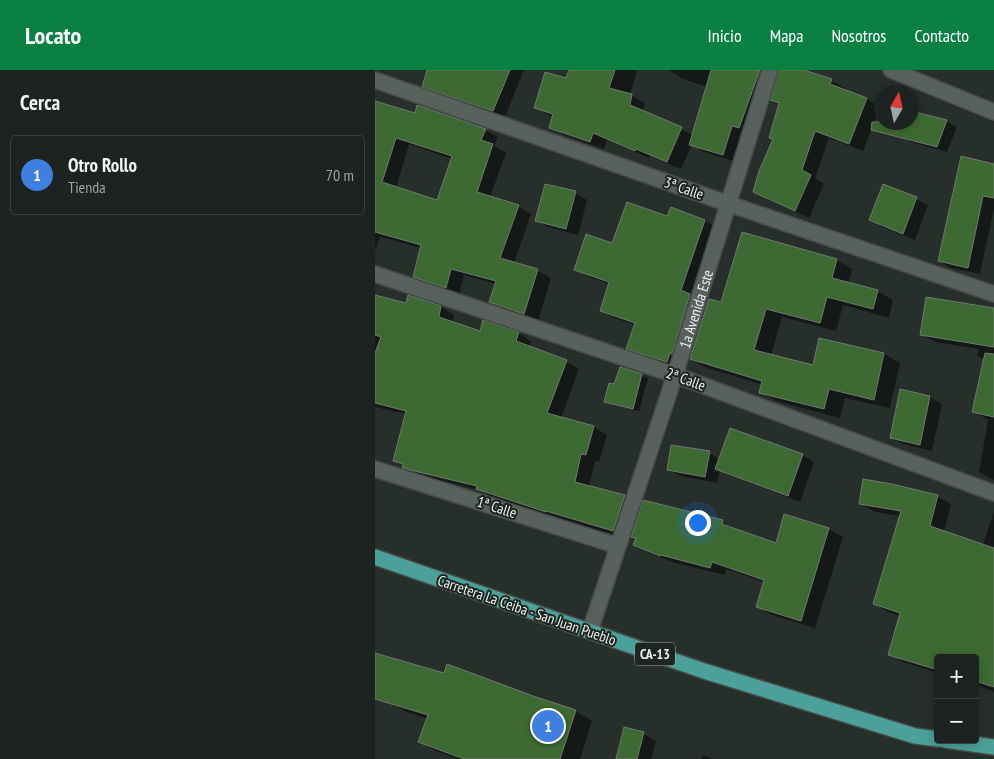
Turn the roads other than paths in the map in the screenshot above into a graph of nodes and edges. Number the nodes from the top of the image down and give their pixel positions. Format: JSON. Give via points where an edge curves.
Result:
{"nodes":[{"id":1,"x":770,"y":70,"type":"edge"},
{"id":2,"x":891,"y":70,"type":"edge"},
{"id":3,"x":375,"y":80,"type":"edge"},
{"id":4,"x":994,"y":112,"type":"edge"},
{"id":5,"x":729,"y":204,"type":"junction"},
{"id":6,"x":375,"y":274,"type":"edge"},
{"id":7,"x":994,"y":294,"type":"edge"},
{"id":8,"x":675,"y":375,"type":"junction"},
{"id":9,"x":375,"y":469,"type":"edge"},
{"id":10,"x":994,"y":492,"type":"edge"},
{"id":11,"x":618,"y":546,"type":"junction"},
{"id":12,"x":375,"y":557,"type":"edge"},
{"id":13,"x":590,"y":632,"type":"junction"},
{"id":14,"x":934,"y":738,"type":"edge"},
{"id":15,"x":973,"y":744,"type":"edge"},
{"id":16,"x":994,"y":747,"type":"edge"}],
"edges":[{"from":1,"to":5,"type":"street","name":"1a Avenida Este"},
{"from":2,"to":4,"type":"street"},
{"from":3,"to":5,"type":"street","name":"3ª Calle"},
{"from":5,"to":7,"type":"street","name":"3ª Calle"},
{"from":5,"to":8,"type":"street","name":"1a Avenida Este"},
{"from":6,"to":8,"type":"street","name":"2ª Calle"},
{"from":8,"to":10,"type":"street","name":"2ª Calle"},
{"from":8,"to":11,"type":"street","name":"1a Avenida Este"},
{"from":9,"to":11,"type":"street","name":"1ª Calle"},
{"from":11,"to":13,"type":"street","name":"1a Avenida Este"},
{"from":12,"to":13,"type":"main road","name":"Carretera La Ceiba - San Juan Pueblo","number":"CA-13"},
{"from":13,"to":14,"type":"main road","name":"Carretera La Ceiba - San Juan Pueblo","number":"CA-13","via":[[704,671],[915,736]]},
{"from":15,"to":16,"type":"main road"}]}
